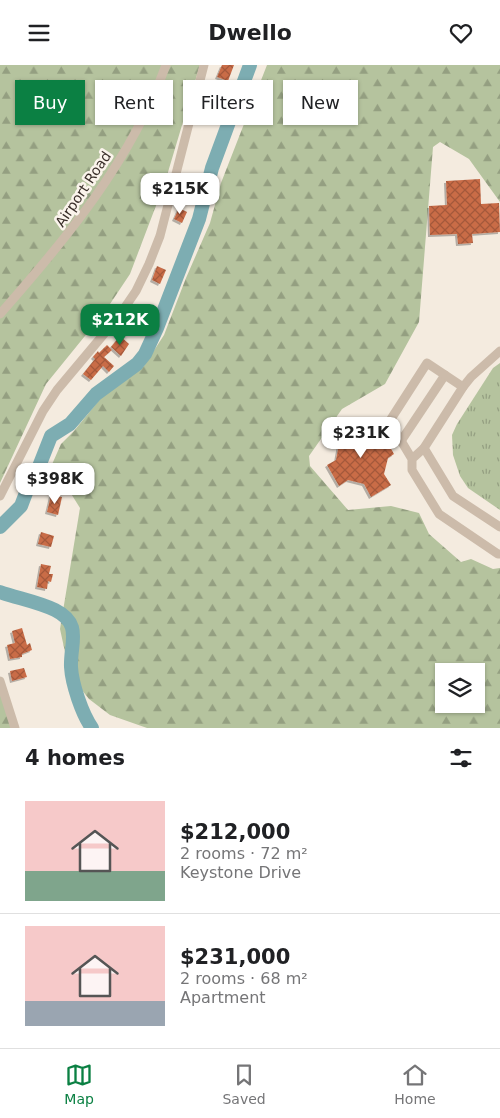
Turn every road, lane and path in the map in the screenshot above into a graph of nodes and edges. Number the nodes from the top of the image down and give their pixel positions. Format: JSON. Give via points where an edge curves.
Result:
{"nodes":[{"id":1,"x":166,"y":65,"type":"edge"},
{"id":2,"x":204,"y":65,"type":"edge"},
{"id":3,"x":0,"y":314,"type":"edge"},
{"id":4,"x":500,"y":351,"type":"edge"},
{"id":5,"x":445,"y":375,"type":"junction"},
{"id":6,"x":463,"y":387,"type":"junction"},
{"id":7,"x":401,"y":441,"type":"junction"},
{"id":8,"x":424,"y":448,"type":"junction"},
{"id":9,"x":412,"y":459,"type":"junction"},
{"id":10,"x":0,"y":496,"type":"edge"},
{"id":11,"x":500,"y":527,"type":"edge"},
{"id":12,"x":500,"y":554,"type":"edge"},
{"id":13,"x":0,"y":681,"type":"edge"},
{"id":14,"x":15,"y":728,"type":"edge"}],
"edges":[{"from":1,"to":3,"type":"street","name":"Airport Road","via":[[132,139],[94,200],[60,246]]},
{"from":2,"to":10,"type":"street","via":[[160,236],[149,264],[119,316],[43,411]]},
{"from":4,"to":6,"type":"street"},
{"from":5,"to":6,"type":"street"},
{"from":5,"to":7,"type":"street"},
{"from":5,"to":7,"type":"street","via":[[427,363],[391,419]]},
{"from":6,"to":8,"type":"street"},
{"from":7,"to":9,"type":"street"},
{"from":8,"to":9,"type":"street"},
{"from":8,"to":11,"type":"street","via":[[453,496]]},
{"from":9,"to":12,"type":"street","via":[[412,470],[439,514]]},
{"from":13,"to":14,"type":"street"}]}
